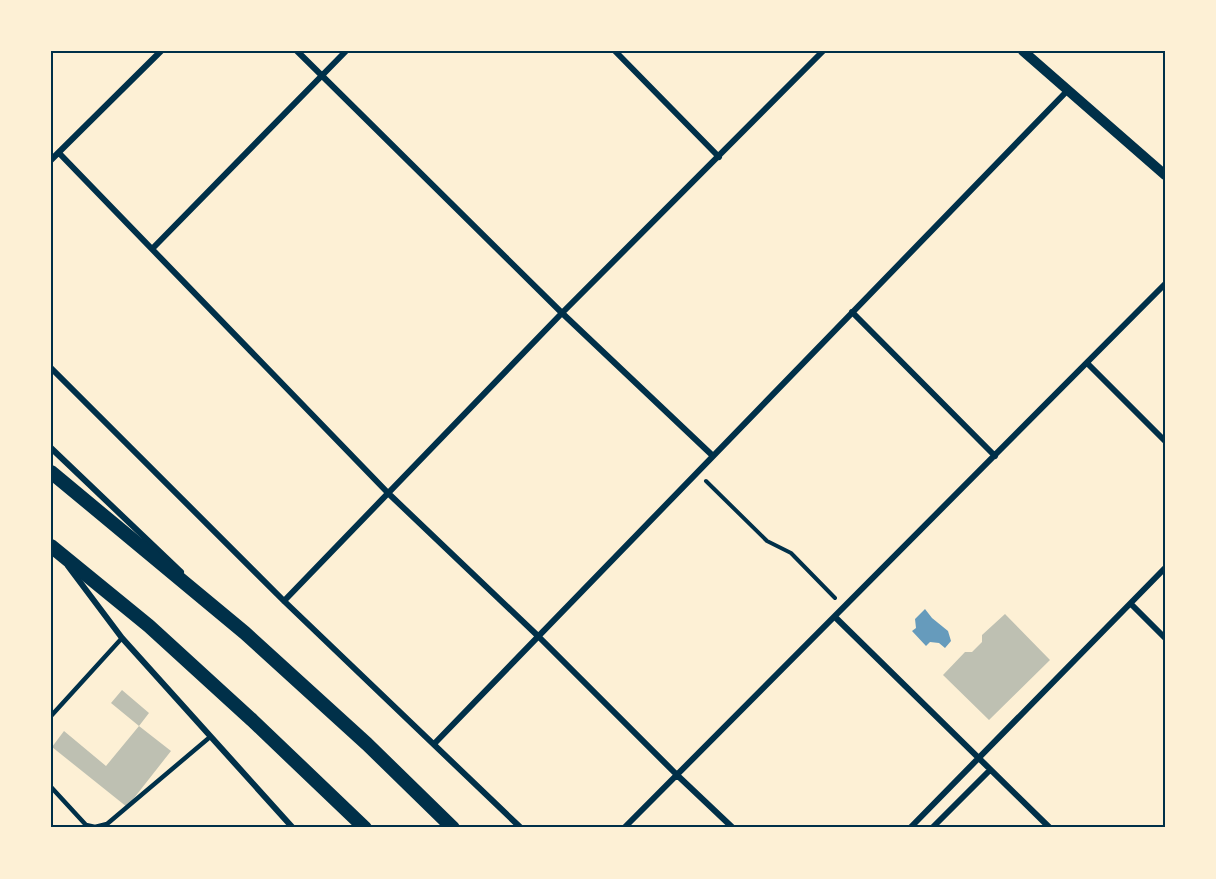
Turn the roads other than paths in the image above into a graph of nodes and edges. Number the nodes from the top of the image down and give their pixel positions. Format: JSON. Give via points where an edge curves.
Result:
{"nodes":[{"id":1,"x":161,"y":51,"type":"edge"},
{"id":2,"x":297,"y":51,"type":"edge"},
{"id":3,"x":346,"y":51,"type":"edge"},
{"id":4,"x":615,"y":51,"type":"edge"},
{"id":5,"x":823,"y":51,"type":"edge"},
{"id":6,"x":1023,"y":51,"type":"edge"},
{"id":7,"x":322,"y":76,"type":"junction"},
{"id":8,"x":1069,"y":90,"type":"junction"},
{"id":9,"x":59,"y":153,"type":"junction"},
{"id":10,"x":719,"y":157,"type":"junction"},
{"id":11,"x":51,"y":160,"type":"edge"},
{"id":12,"x":1165,"y":175,"type":"edge"},
{"id":13,"x":153,"y":248,"type":"junction"},
{"id":14,"x":1165,"y":284,"type":"edge"},
{"id":15,"x":852,"y":312,"type":"junction"},
{"id":16,"x":562,"y":313,"type":"junction"},
{"id":17,"x":1087,"y":363,"type":"junction"},
{"id":18,"x":51,"y":368,"type":"edge"},
{"id":19,"x":1165,"y":441,"type":"edge"},
{"id":20,"x":51,"y":448,"type":"edge"},
{"id":21,"x":713,"y":456,"type":"junction"},
{"id":22,"x":995,"y":456,"type":"junction"},
{"id":23,"x":51,"y":472,"type":"edge"},
{"id":24,"x":389,"y":494,"type":"junction"},
{"id":25,"x":55,"y":550,"type":"edge"},
{"id":26,"x":1165,"y":568,"type":"edge"},
{"id":27,"x":284,"y":601,"type":"junction"},
{"id":28,"x":1131,"y":604,"type":"junction"},
{"id":29,"x":835,"y":617,"type":"junction"},
{"id":30,"x":245,"y":633,"type":"junction"},
{"id":31,"x":538,"y":636,"type":"junction"},
{"id":32,"x":122,"y":638,"type":"junction"},
{"id":33,"x":1165,"y":638,"type":"edge"},
{"id":34,"x":51,"y":716,"type":"edge"},
{"id":35,"x":210,"y":737,"type":"junction"},
{"id":36,"x":434,"y":744,"type":"junction"},
{"id":37,"x":979,"y":759,"type":"junction"},
{"id":38,"x":990,"y":770,"type":"junction"},
{"id":39,"x":677,"y":775,"type":"junction"},
{"id":40,"x":51,"y":787,"type":"edge"},
{"id":41,"x":293,"y":828,"type":"edge"},
{"id":42,"x":365,"y":828,"type":"edge"},
{"id":43,"x":453,"y":828,"type":"edge"},
{"id":44,"x":521,"y":828,"type":"edge"},
{"id":45,"x":624,"y":828,"type":"edge"},
{"id":46,"x":733,"y":828,"type":"edge"},
{"id":47,"x":910,"y":828,"type":"edge"},
{"id":48,"x":932,"y":828,"type":"edge"},
{"id":49,"x":1050,"y":828,"type":"edge"}],
"edges":[{"from":1,"to":9,"type":"street"},
{"from":2,"to":7,"type":"street"},
{"from":3,"to":7,"type":"street"},
{"from":4,"to":10,"type":"street"},
{"from":5,"to":10,"type":"street"},
{"from":6,"to":8,"type":"street"},
{"from":7,"to":13,"type":"street"},
{"from":7,"to":16,"type":"street"},
{"from":8,"to":12,"type":"street"},
{"from":8,"to":15,"type":"street"},
{"from":9,"to":11,"type":"street"},
{"from":9,"to":13,"type":"street"},
{"from":10,"to":16,"type":"street"},
{"from":13,"to":24,"type":"street"},
{"from":14,"to":17,"type":"street"},
{"from":15,"to":21,"type":"street"},
{"from":15,"to":22,"type":"street"},
{"from":16,"to":21,"type":"street"},
{"from":16,"to":24,"type":"street"},
{"from":17,"to":19,"type":"street"},
{"from":17,"to":22,"type":"street"},
{"from":18,"to":27,"type":"street"},
{"from":20,"to":30,"type":"street"},
{"from":21,"to":31,"type":"street"},
{"from":22,"to":29,"type":"street"},
{"from":23,"to":30,"type":"main road"},
{"from":24,"to":27,"type":"street"},
{"from":24,"to":31,"type":"street"},
{"from":25,"to":32,"type":"street"},
{"from":25,"to":42,"type":"main road","via":[[149,626]]},
{"from":26,"to":28,"type":"street"},
{"from":27,"to":36,"type":"street"},
{"from":28,"to":33,"type":"street"},
{"from":28,"to":37,"type":"street"},
{"from":29,"to":37,"type":"street"},
{"from":29,"to":39,"type":"street"},
{"from":30,"to":43,"type":"main road"},
{"from":31,"to":36,"type":"street"},
{"from":31,"to":39,"type":"street"},
{"from":32,"to":34,"type":"lane"},
{"from":32,"to":35,"type":"street"},
{"from":35,"to":40,"type":"lane","via":[[100,827],[86,825]]},
{"from":35,"to":41,"type":"street"},
{"from":36,"to":44,"type":"street"},
{"from":37,"to":38,"type":"street"},
{"from":37,"to":47,"type":"street"},
{"from":38,"to":48,"type":"street"},
{"from":38,"to":49,"type":"street"},
{"from":39,"to":45,"type":"street"},
{"from":39,"to":46,"type":"street"}]}
